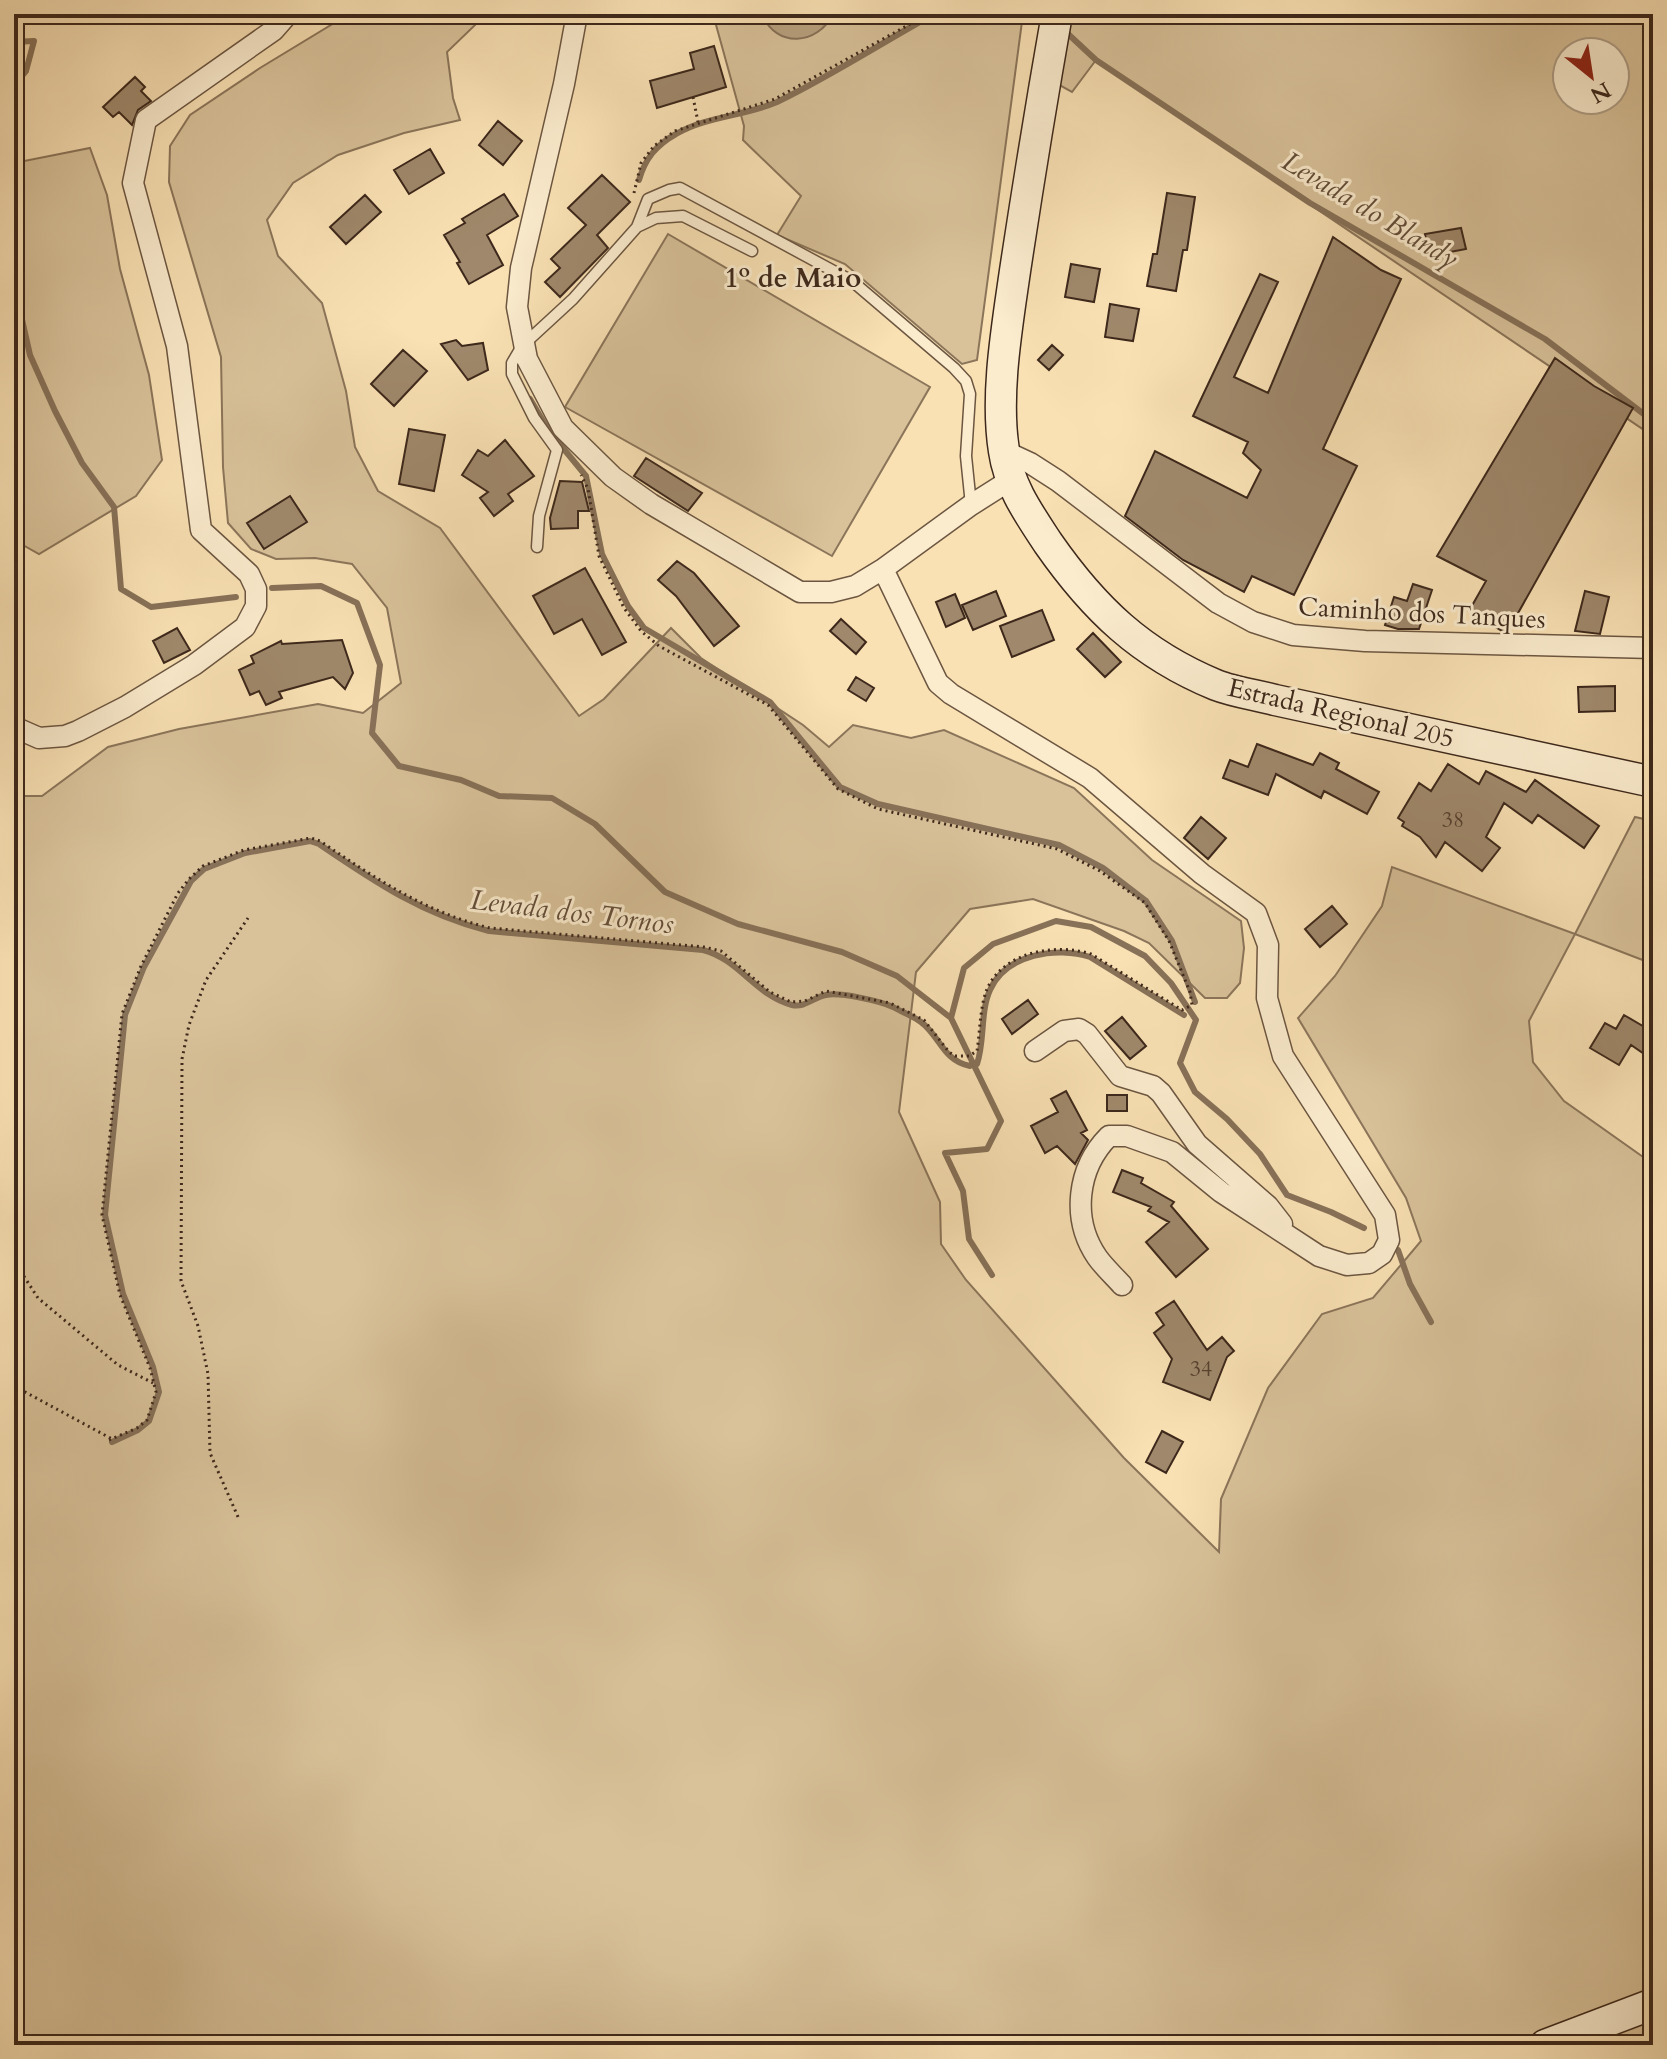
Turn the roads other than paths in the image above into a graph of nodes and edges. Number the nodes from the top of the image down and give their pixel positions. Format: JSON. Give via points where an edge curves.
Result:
{"nodes":[{"id":1,"x":288,"y":14,"type":"edge"},
{"id":2,"x":577,"y":14,"type":"edge"},
{"id":3,"x":1057,"y":14,"type":"edge"},
{"id":4,"x":637,"y":227,"type":"junction"},
{"id":5,"x":752,"y":251,"type":"dead end"},
{"id":6,"x":522,"y":346,"type":"junction"},
{"id":7,"x":1008,"y":465,"type":"junction"},
{"id":8,"x":971,"y":505,"type":"junction"},
{"id":9,"x":537,"y":547,"type":"dead end"},
{"id":10,"x":883,"y":569,"type":"junction"},
{"id":11,"x":1653,"y":648,"type":"edge"},
{"id":12,"x":14,"y":727,"type":"edge"},
{"id":13,"x":1653,"y":782,"type":"edge"},
{"id":14,"x":1035,"y":1051,"type":"dead end"},
{"id":15,"x":1288,"y":1235,"type":"junction"},
{"id":16,"x":1122,"y":1285,"type":"dead end"},
{"id":17,"x":1653,"y":2004,"type":"edge"},
{"id":18,"x":1545,"y":2045,"type":"edge"}],
"edges":[{"from":1,"to":12,"type":"street","via":[[274,30],[146,120],[133,183],[177,346],[201,530],[249,574],[256,589],[254,614],[245,627],[194,665],[78,731],[39,738]]},
{"from":2,"to":6,"type":"street","via":[[521,268],[517,307]]},
{"from":3,"to":7,"type":"main road","name":"Estrada Regional 205","via":[[1002,379]]},
{"from":4,"to":5,"type":"lane","via":[[656,218],[683,216]]},
{"from":4,"to":6,"type":"lane","via":[[573,299]]},
{"from":4,"to":8,"type":"lane","via":[[648,199],[680,188],[852,281],[966,381]]},
{"from":6,"to":9,"type":"lane","via":[[512,374],[557,450],[539,516]]},
{"from":6,"to":10,"type":"street","via":[[563,428],[613,477],[651,504],[800,592],[855,586]]},
{"from":7,"to":8,"type":"street"},
{"from":7,"to":11,"type":"street","name":"Caminho dos Tanques","via":[[1030,463],[1218,603],[1293,635]]},
{"from":7,"to":13,"type":"main road","name":"Estrada Regional 205","via":[[1021,503],[1096,605],[1146,647],[1218,686]]},
{"from":8,"to":10,"type":"street"},
{"from":10,"to":15,"type":"street","via":[[938,683],[1090,778],[1256,913],[1268,945],[1267,998],[1283,1056],[1375,1197],[1390,1233],[1382,1254],[1361,1265],[1319,1256]]},
{"from":14,"to":15,"type":"street","via":[[1064,1031],[1087,1034],[1120,1076],[1161,1093],[1197,1144],[1268,1206]]},
{"from":15,"to":16,"type":"street","via":[[1221,1192],[1172,1152],[1127,1136],[1109,1136],[1095,1151],[1080,1202],[1083,1226],[1097,1256]]},
{"from":17,"to":18,"type":"main road"}]}
